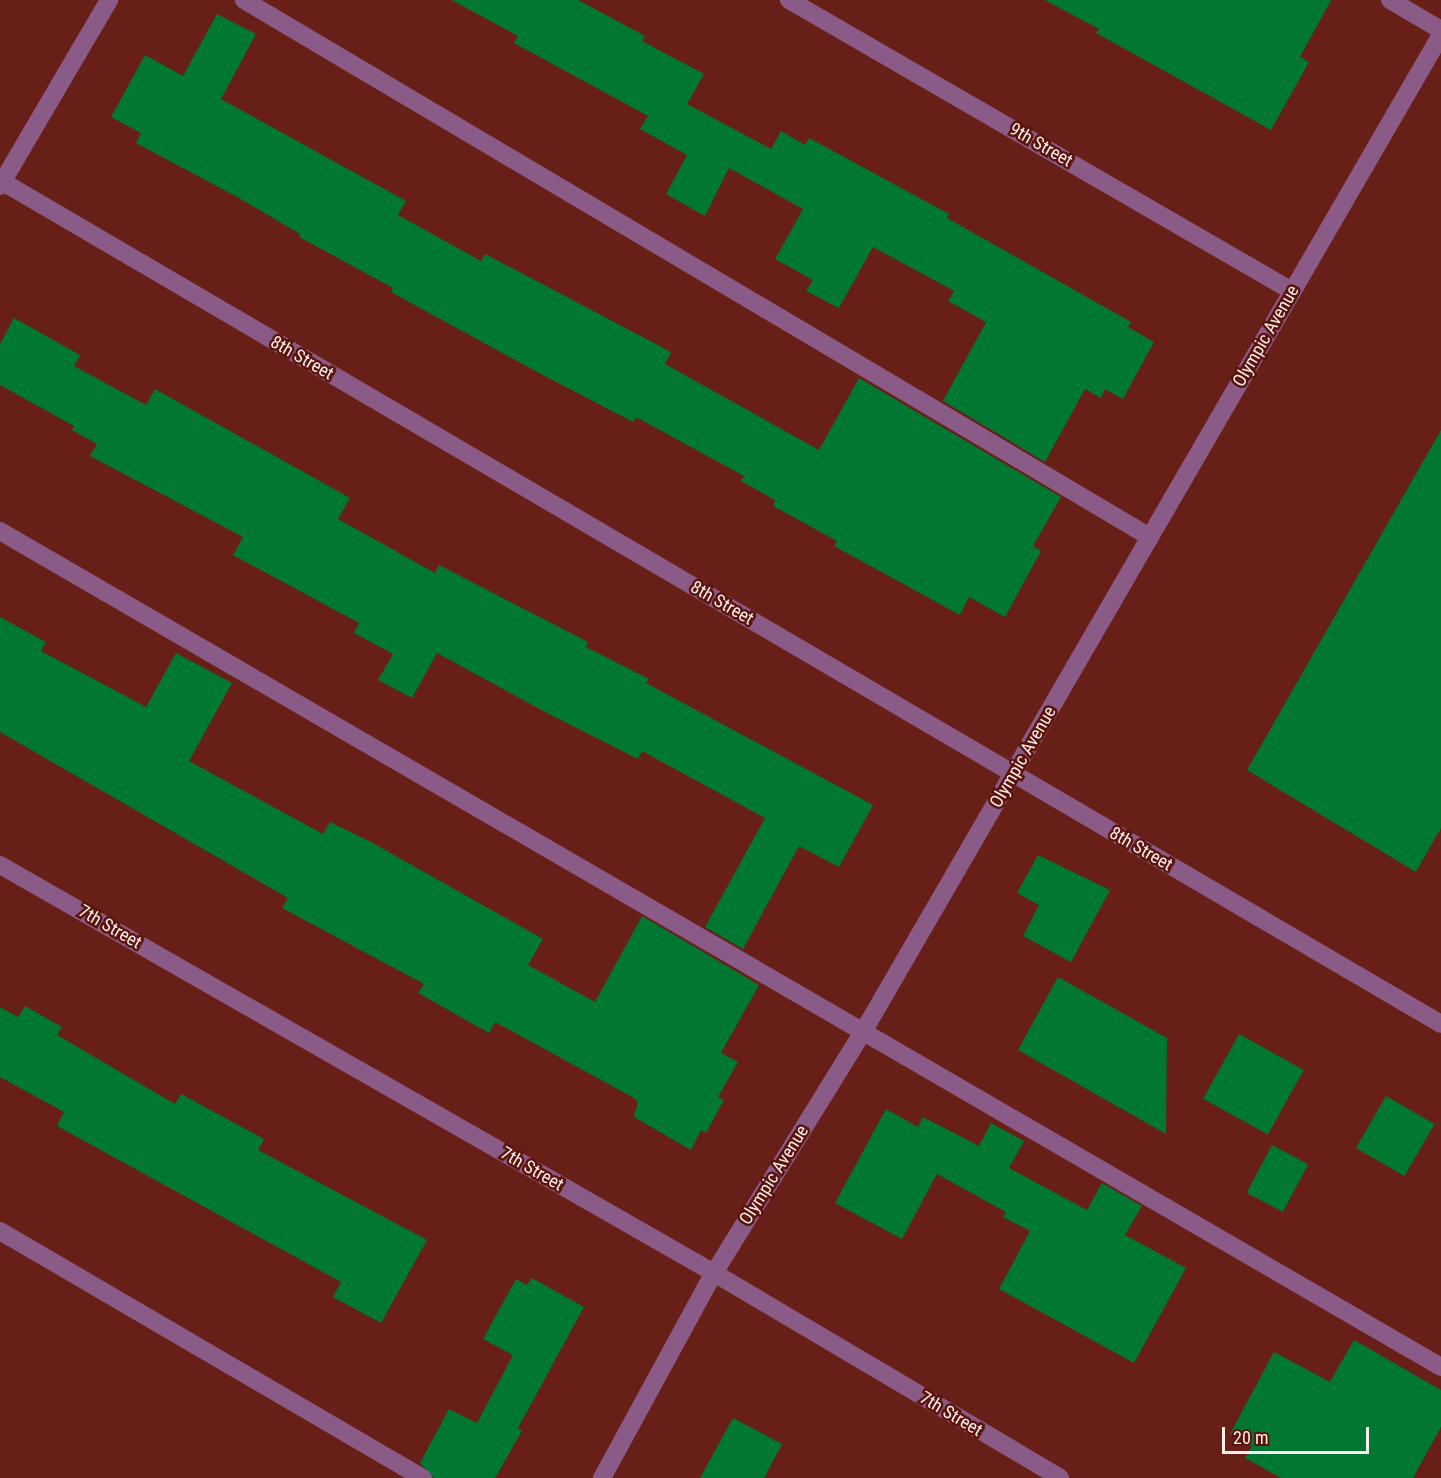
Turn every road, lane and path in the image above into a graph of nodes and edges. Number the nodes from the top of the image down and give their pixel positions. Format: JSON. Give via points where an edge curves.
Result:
{"nodes":[{"id":1,"x":109,"y":0,"type":"edge"},
{"id":2,"x":244,"y":0,"type":"edge"},
{"id":3,"x":789,"y":0,"type":"edge"},
{"id":4,"x":1390,"y":0,"type":"edge"},
{"id":5,"x":1441,"y":30,"type":"edge"},
{"id":6,"x":1441,"y":34,"type":"edge"},
{"id":7,"x":1,"y":184,"type":"edge"},
{"id":8,"x":1292,"y":291,"type":"junction"},
{"id":9,"x":0,"y":531,"type":"edge"},
{"id":10,"x":1150,"y":537,"type":"junction"},
{"id":11,"x":1013,"y":774,"type":"junction"},
{"id":12,"x":0,"y":865,"type":"edge"},
{"id":13,"x":1441,"y":1024,"type":"edge"},
{"id":14,"x":863,"y":1032,"type":"junction"},
{"id":15,"x":0,"y":1231,"type":"edge"},
{"id":16,"x":714,"y":1273,"type":"junction"},
{"id":17,"x":1441,"y":1367,"type":"edge"},
{"id":18,"x":423,"y":1478,"type":"edge"},
{"id":19,"x":602,"y":1478,"type":"edge"},
{"id":20,"x":1060,"y":1478,"type":"edge"}],
"edges":[{"from":1,"to":7,"type":"street"},
{"from":2,"to":10,"type":"street"},
{"from":3,"to":8,"type":"street","name":"9th Street"},
{"from":4,"to":5,"type":"street"},
{"from":6,"to":8,"type":"street","name":"Olympic Avenue"},
{"from":7,"to":11,"type":"street","name":"8th Street"},
{"from":8,"to":10,"type":"street","name":"Olympic Avenue"},
{"from":9,"to":14,"type":"street"},
{"from":10,"to":11,"type":"street","name":"Olympic Avenue"},
{"from":11,"to":13,"type":"street","name":"8th Street"},
{"from":11,"to":14,"type":"street","name":"Olympic Avenue"},
{"from":12,"to":16,"type":"street","name":"7th Street"},
{"from":14,"to":16,"type":"street","name":"Olympic Avenue"},
{"from":14,"to":17,"type":"street"},
{"from":15,"to":18,"type":"street"},
{"from":16,"to":19,"type":"street","name":"Olympic Avenue"},
{"from":16,"to":20,"type":"street","name":"7th Street"}]}
